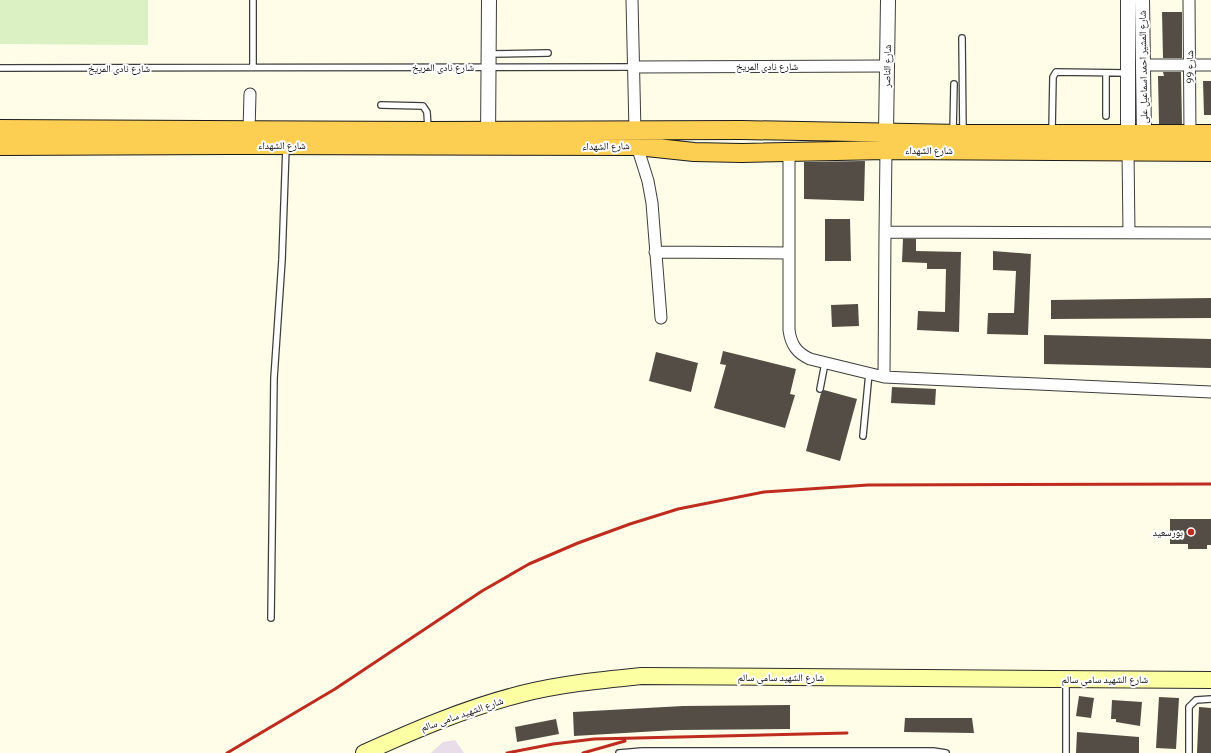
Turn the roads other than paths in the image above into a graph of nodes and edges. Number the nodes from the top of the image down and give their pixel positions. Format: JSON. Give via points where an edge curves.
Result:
{"nodes":[{"id":1,"x":253,"y":0,"type":"edge"},
{"id":2,"x":489,"y":0,"type":"edge"},
{"id":3,"x":632,"y":0,"type":"edge"},
{"id":4,"x":888,"y":0,"type":"edge"},
{"id":5,"x":1128,"y":0,"type":"edge"},
{"id":6,"x":1142,"y":0,"type":"edge"},
{"id":7,"x":1189,"y":0,"type":"edge"},
{"id":8,"x":962,"y":38,"type":"dead end"},
{"id":9,"x":548,"y":53,"type":"dead end"},
{"id":10,"x":489,"y":61,"type":"junction"},
{"id":11,"x":1143,"y":65,"type":"junction"},
{"id":12,"x":1190,"y":65,"type":"junction"},
{"id":13,"x":1211,"y":65,"type":"edge"},
{"id":14,"x":887,"y":66,"type":"junction"},
{"id":15,"x":253,"y":67,"type":"junction"},
{"id":16,"x":634,"y":67,"type":"junction"},
{"id":17,"x":0,"y":68,"type":"edge"},
{"id":18,"x":1106,"y":73,"type":"junction"},
{"id":19,"x":1128,"y":73,"type":"junction"},
{"id":20,"x":954,"y":84,"type":"dead end"},
{"id":21,"x":250,"y":94,"type":"dead end"},
{"id":22,"x":382,"y":105,"type":"dead end"},
{"id":23,"x":1106,"y":116,"type":"dead end"},
{"id":24,"x":0,"y":130,"type":"edge"},
{"id":25,"x":742,"y":130,"type":"junction"},
{"id":26,"x":249,"y":131,"type":"junction"},
{"id":27,"x":696,"y":131,"type":"junction"},
{"id":28,"x":428,"y":132,"type":"junction"},
{"id":29,"x":1052,"y":133,"type":"junction"},
{"id":30,"x":1136,"y":133,"type":"junction"},
{"id":31,"x":1190,"y":134,"type":"junction"},
{"id":32,"x":1211,"y":134,"type":"edge"},
{"id":33,"x":636,"y":138,"type":"junction"},
{"id":34,"x":967,"y":138,"type":"junction"},
{"id":35,"x":488,"y":139,"type":"junction"},
{"id":36,"x":886,"y":141,"type":"junction"},
{"id":37,"x":1026,"y":142,"type":"junction"},
{"id":38,"x":286,"y":145,"type":"junction"},
{"id":39,"x":0,"y":146,"type":"edge"},
{"id":40,"x":1128,"y":151,"type":"junction"},
{"id":41,"x":694,"y":152,"type":"junction"},
{"id":42,"x":789,"y":152,"type":"junction"},
{"id":43,"x":1211,"y":152,"type":"edge"},
{"id":44,"x":742,"y":153,"type":"junction"},
{"id":45,"x":885,"y":232,"type":"junction"},
{"id":46,"x":1129,"y":233,"type":"junction"},
{"id":47,"x":1211,"y":233,"type":"edge"},
{"id":48,"x":656,"y":252,"type":"junction"},
{"id":49,"x":789,"y":253,"type":"junction"},
{"id":50,"x":661,"y":318,"type":"dead end"},
{"id":51,"x":825,"y":363,"type":"junction"},
{"id":52,"x":869,"y":373,"type":"junction"},
{"id":53,"x":884,"y":377,"type":"junction"},
{"id":54,"x":820,"y":389,"type":"dead end"},
{"id":55,"x":1211,"y":392,"type":"edge"},
{"id":56,"x":863,"y":436,"type":"dead end"},
{"id":57,"x":271,"y":618,"type":"dead end"},
{"id":58,"x":1066,"y":678,"type":"junction"},
{"id":59,"x":1211,"y":680,"type":"edge"},
{"id":60,"x":1211,"y":699,"type":"edge"},
{"id":61,"x":933,"y":752,"type":"edge"},
{"id":62,"x":364,"y":753,"type":"edge"},
{"id":63,"x":619,"y":753,"type":"edge"},
{"id":64,"x":946,"y":753,"type":"edge"},
{"id":65,"x":1066,"y":753,"type":"edge"},
{"id":66,"x":1188,"y":753,"type":"edge"}],
"edges":[{"from":1,"to":15,"type":"lane"},
{"from":2,"to":10,"type":"street"},
{"from":3,"to":16,"type":"street"},
{"from":4,"to":14,"type":"street","name":"شارع الناصر"},
{"from":5,"to":19,"type":"street","name":"شارع المشير احمد اسماعيل على"},
{"from":6,"to":11,"type":"street","name":"شارع المشير احمد اسماعيل على"},
{"from":7,"to":12,"type":"street","name":"شارع 99"},
{"from":8,"to":34,"type":"lane"},
{"from":9,"to":10,"type":"lane"},
{"from":10,"to":15,"type":"lane","name":"شارع نادى المريخ"},
{"from":10,"to":16,"type":"lane","name":"شارع نادى المريخ"},
{"from":10,"to":35,"type":"street"},
{"from":11,"to":12,"type":"street"},
{"from":11,"to":30,"type":"street","name":"شارع المشير احمد اسماعيل على"},
{"from":12,"to":13,"type":"street"},
{"from":12,"to":31,"type":"street","name":"شارع 99"},
{"from":14,"to":16,"type":"street","name":"شارع نادى المريخ"},
{"from":14,"to":36,"type":"street","name":"شارع الناصر"},
{"from":15,"to":17,"type":"lane","name":"شارع نادى المريخ"},
{"from":16,"to":33,"type":"street"},
{"from":18,"to":19,"type":"lane"},
{"from":18,"to":23,"type":"lane"},
{"from":18,"to":29,"type":"lane","via":[[1054,74]]},
{"from":19,"to":30,"type":"street","name":"شارع المشير احمد اسماعيل على"},
{"from":20,"to":34,"type":"lane"},
{"from":21,"to":26,"type":"street"},
{"from":22,"to":28,"type":"lane","via":[[423,106],[427,112]]},
{"from":24,"to":26,"type":"highway","name":"شارع الشهداء"},
{"from":25,"to":27,"type":"highway","name":"شارع الشهداء"},
{"from":25,"to":36,"type":"highway","name":"شارع الشهداء"},
{"from":25,"to":44,"type":"highway","via":[[738,142]]},
{"from":26,"to":28,"type":"highway","name":"شارع الشهداء"},
{"from":27,"to":33,"type":"highway","name":"شارع الشهداء"},
{"from":27,"to":41,"type":"highway","via":[[698,142]]},
{"from":28,"to":35,"type":"highway","name":"شارع الشهداء"},
{"from":29,"to":30,"type":"highway","name":"شارع الشهداء"},
{"from":29,"to":37,"type":"highway","name":"شارع الشهداء"},
{"from":30,"to":31,"type":"highway","name":"شارع الشهداء"},
{"from":31,"to":32,"type":"highway","name":"شارع الشهداء"},
{"from":33,"to":35,"type":"highway","name":"شارع الشهداء"},
{"from":33,"to":41,"type":"highway","name":"شارع الشهداء"},
{"from":33,"to":48,"type":"street","via":[[650,190]]},
{"from":34,"to":36,"type":"highway","name":"شارع الشهداء"},
{"from":34,"to":36,"type":"highway","name":"شارع الشهداء"},
{"from":34,"to":37,"type":"highway","name":"شارع الشهداء"},
{"from":35,"to":38,"type":"highway","name":"شارع الشهداء"},
{"from":36,"to":42,"type":"highway","name":"شارع الشهداء"},
{"from":36,"to":45,"type":"street"},
{"from":37,"to":40,"type":"highway","name":"شارع الشهداء"},
{"from":38,"to":39,"type":"highway","name":"شارع الشهداء"},
{"from":38,"to":57,"type":"lane","via":[[274,378]]},
{"from":40,"to":43,"type":"highway","name":"شارع الشهداء"},
{"from":40,"to":46,"type":"street"},
{"from":41,"to":44,"type":"highway","name":"شارع الشهداء"},
{"from":42,"to":44,"type":"highway","name":"شارع الشهداء"},
{"from":42,"to":49,"type":"street"},
{"from":45,"to":46,"type":"street"},
{"from":45,"to":53,"type":"street"},
{"from":46,"to":47,"type":"street"},
{"from":48,"to":49,"type":"street"},
{"from":48,"to":50,"type":"street"},
{"from":49,"to":51,"type":"street","via":[[790,340],[802,355]]},
{"from":51,"to":52,"type":"street"},
{"from":51,"to":54,"type":"lane"},
{"from":52,"to":53,"type":"street"},
{"from":52,"to":56,"type":"lane"},
{"from":53,"to":55,"type":"street"},
{"from":58,"to":59,"type":"main road","name":"شارع الشهيد سامى سالم"},
{"from":58,"to":62,"type":"main road","name":"شارع الشهيد سامى سالم","via":[[641,676],[581,682],[521,694],[463,711]]},
{"from":58,"to":65,"type":"lane"},
{"from":60,"to":66,"type":"lane","via":[[1196,700],[1189,707]]},
{"from":61,"to":63,"type":"lane"},
{"from":61,"to":64,"type":"lane"}]}
